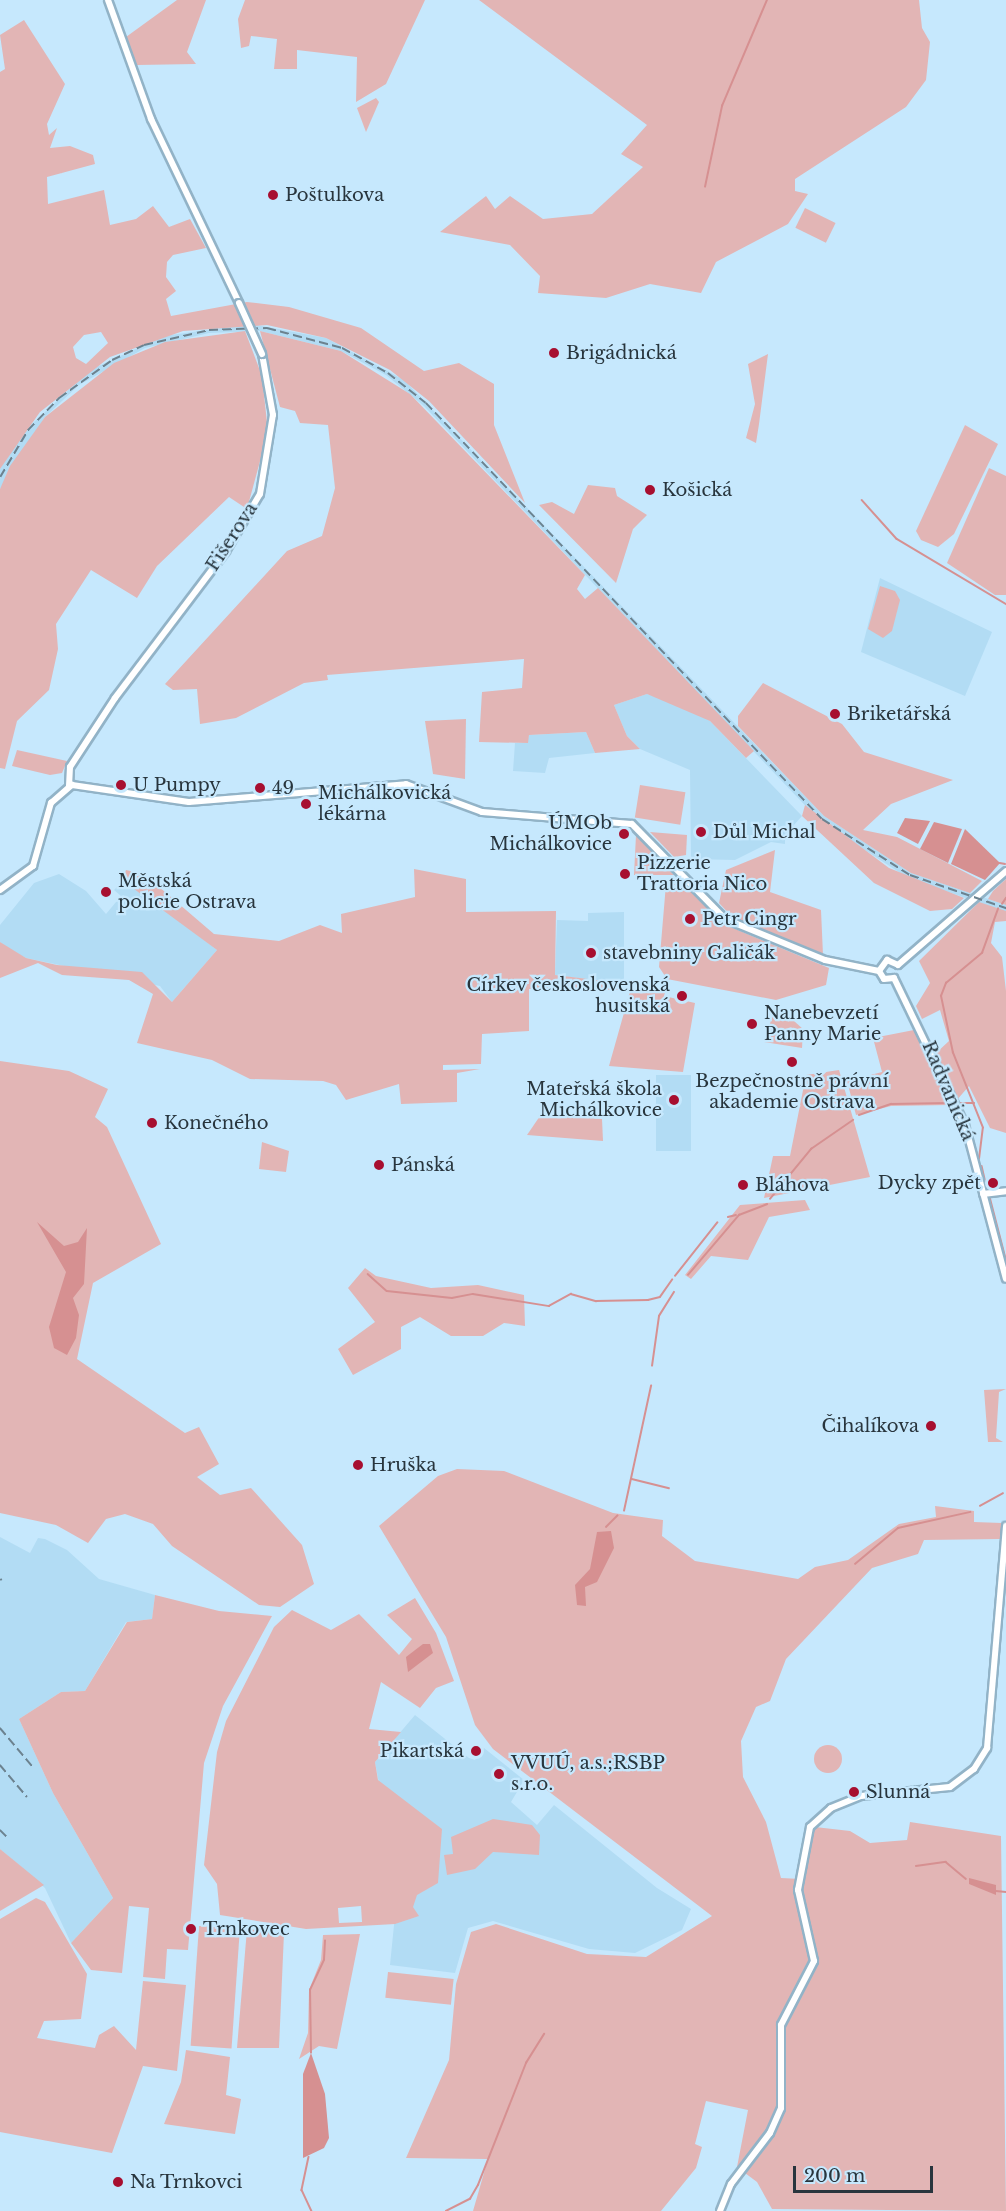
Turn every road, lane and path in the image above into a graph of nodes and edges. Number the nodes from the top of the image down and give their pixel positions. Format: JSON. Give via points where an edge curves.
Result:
{"nodes":[{"id":1,"x":108,"y":0,"type":"edge"},
{"id":2,"x":69,"y":786,"type":"junction"},
{"id":3,"x":1006,"y":871,"type":"edge"},
{"id":4,"x":0,"y":890,"type":"edge"},
{"id":5,"x":898,"y":964,"type":"junction"},
{"id":6,"x":879,"y":970,"type":"junction"},
{"id":7,"x":894,"y":978,"type":"junction"},
{"id":8,"x":1006,"y":1191,"type":"edge"},
{"id":9,"x":983,"y":1194,"type":"junction"},
{"id":10,"x":1006,"y":1279,"type":"edge"},
{"id":11,"x":1006,"y":1526,"type":"edge"},
{"id":12,"x":720,"y":2211,"type":"edge"}],
"edges":[{"from":1,"to":2,"type":"street","name":"Fišerova","bridge":true,"via":[[143,93],[262,354],[273,415],[260,494],[226,551],[115,698],[70,767]]},
{"from":2,"to":4,"type":"street","via":[[51,803],[33,866]]},
{"from":2,"to":6,"type":"street","via":[[99,785],[189,802],[406,784],[482,812],[627,823],[640,830],[704,902],[735,924],[825,960]]},
{"from":3,"to":5,"type":"street"},
{"from":5,"to":6,"type":"street","via":[[887,960]]},
{"from":5,"to":7,"type":"street"},
{"from":6,"to":7,"type":"street","via":[[884,979]]},
{"from":7,"to":9,"type":"street","name":"Radvanická","via":[[965,1125]]},
{"from":8,"to":9,"type":"street"},
{"from":9,"to":10,"type":"street","name":"Radvanická"},
{"from":11,"to":12,"type":"street","via":[[987,1749],[972,1771],[950,1787],[861,1796],[825,1812],[810,1827],[798,1890],[814,1961],[781,2025],[781,2108],[770,2133],[731,2184]]}]}
